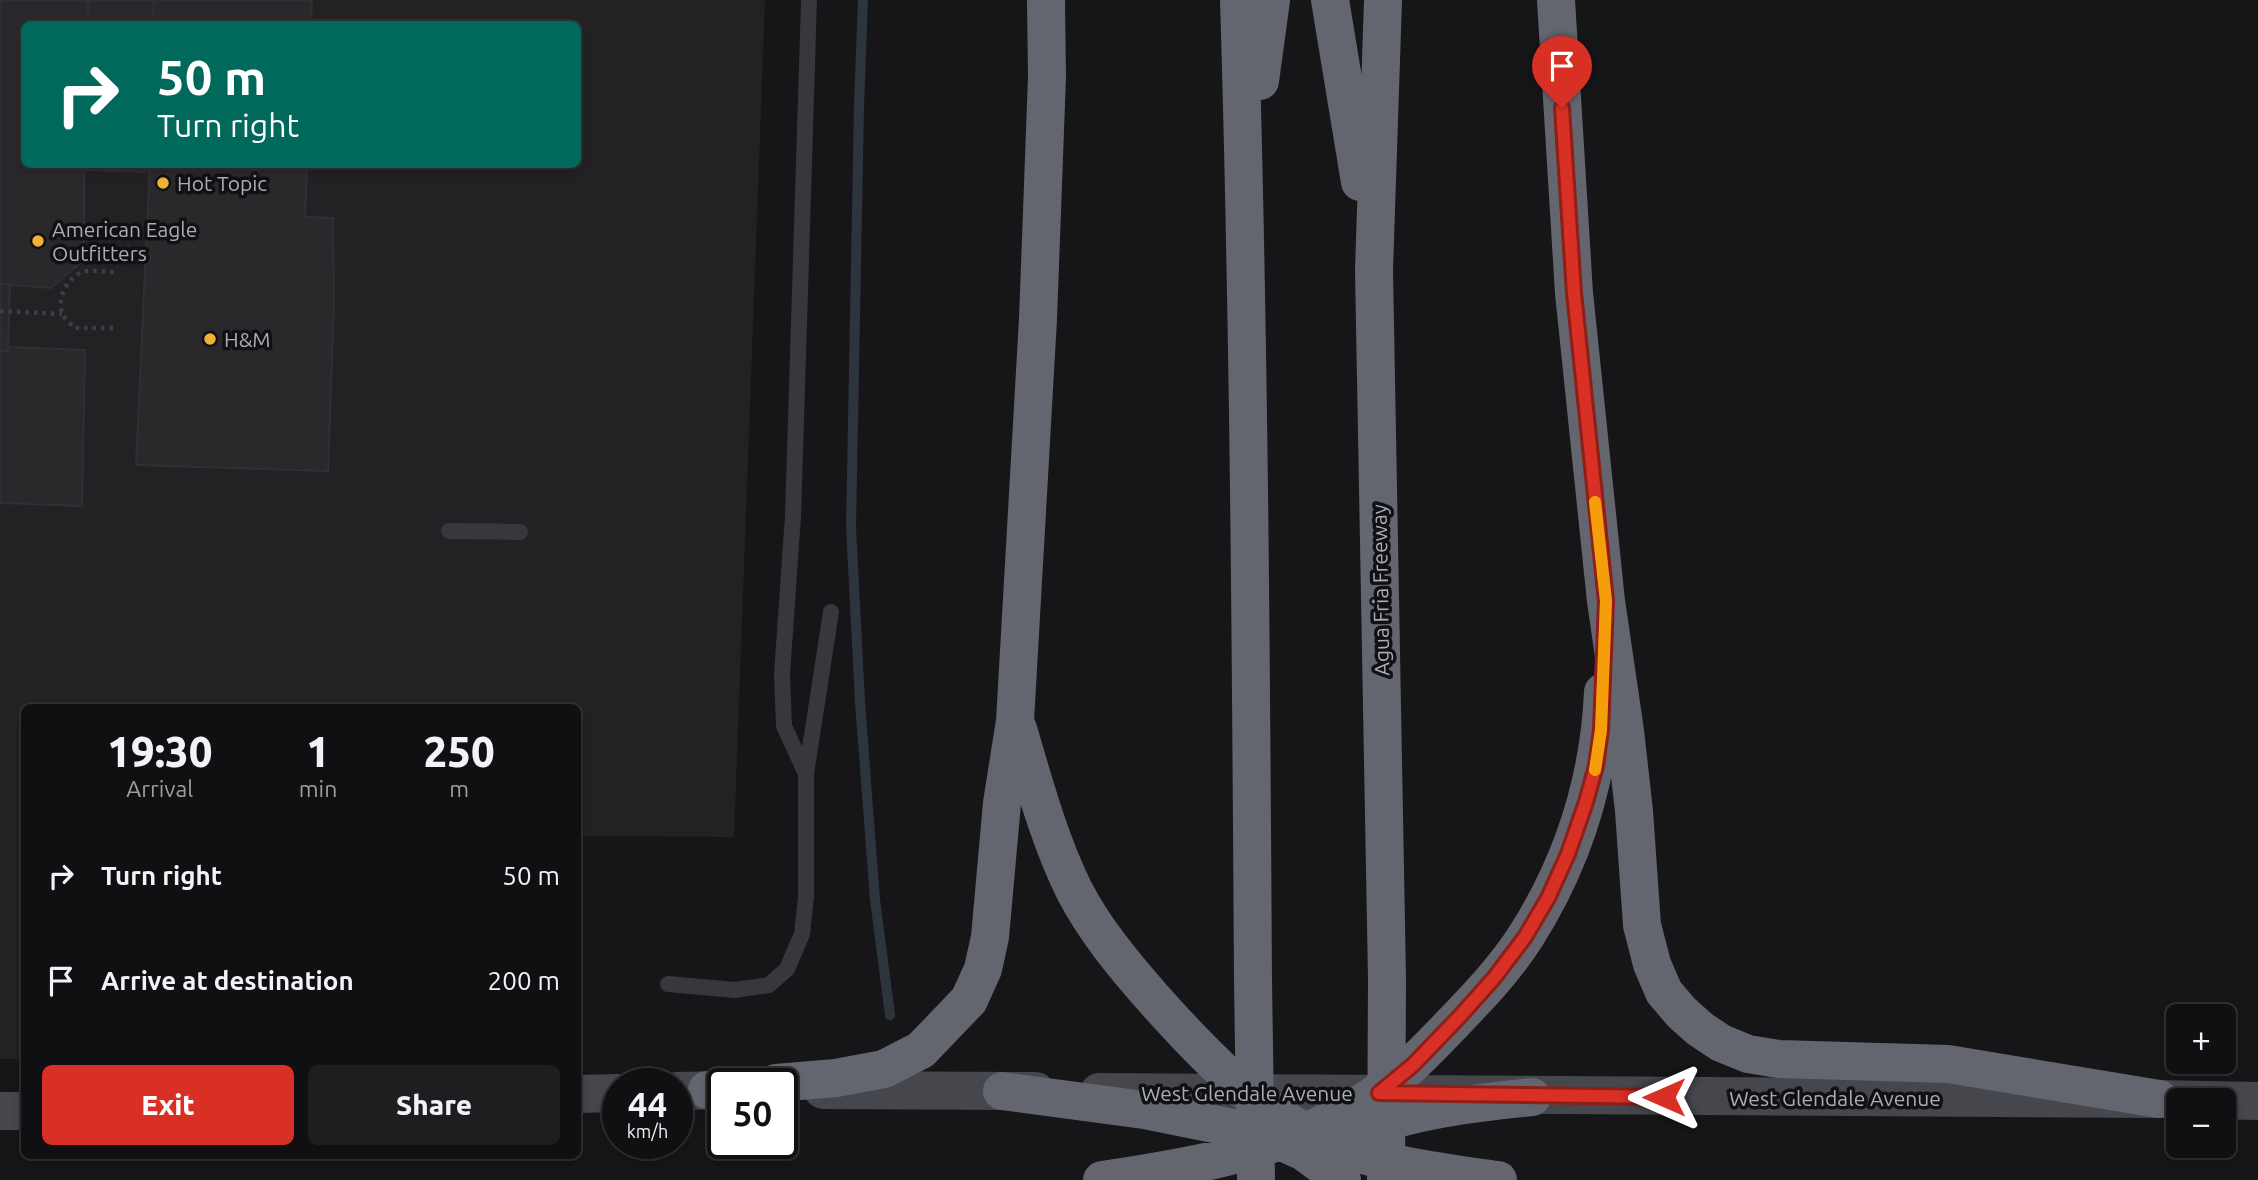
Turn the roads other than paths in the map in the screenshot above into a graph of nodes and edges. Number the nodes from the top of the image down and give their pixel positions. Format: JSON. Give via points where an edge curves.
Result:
{"nodes":[{"id":1,"x":809,"y":0,"type":"edge"},
{"id":2,"x":1046,"y":0,"type":"edge"},
{"id":3,"x":1239,"y":0,"type":"edge"},
{"id":4,"x":1270,"y":0,"type":"edge"},
{"id":5,"x":1330,"y":0,"type":"edge"},
{"id":6,"x":1382,"y":0,"type":"edge"},
{"id":7,"x":1556,"y":0,"type":"edge"},
{"id":8,"x":1245,"y":202,"type":"junction"},
{"id":9,"x":1374,"y":270,"type":"junction"},
{"id":10,"x":450,"y":531,"type":"dead end"},
{"id":11,"x":520,"y":532,"type":"dead end"},
{"id":12,"x":1606,"y":601,"type":"junction"},
{"id":13,"x":831,"y":612,"type":"dead end"},
{"id":14,"x":1015,"y":720,"type":"junction"},
{"id":15,"x":806,"y":774,"type":"junction"},
{"id":16,"x":668,"y":984,"type":"dead end"},
{"id":17,"x":798,"y":1081,"type":"edge"},
{"id":18,"x":798,"y":1090,"type":"edge"},
{"id":19,"x":1002,"y":1091,"type":"junction"},
{"id":20,"x":1249,"y":1092,"type":"junction"},
{"id":21,"x":602,"y":1093,"type":"edge"},
{"id":22,"x":1379,"y":1093,"type":"junction"},
{"id":23,"x":581,"y":1094,"type":"edge"},
{"id":24,"x":1532,"y":1097,"type":"junction"},
{"id":25,"x":2159,"y":1099,"type":"junction"},
{"id":26,"x":2258,"y":1101,"type":"edge"},
{"id":27,"x":0,"y":1111,"type":"edge"},
{"id":28,"x":21,"y":1111,"type":"edge"},
{"id":29,"x":1304,"y":1142,"type":"junction"},
{"id":30,"x":1102,"y":1180,"type":"edge"},
{"id":31,"x":1254,"y":1180,"type":"edge"},
{"id":32,"x":1342,"y":1180,"type":"edge"},
{"id":33,"x":1386,"y":1180,"type":"edge"},
{"id":34,"x":1498,"y":1180,"type":"edge"}],
"edges":[{"from":1,"to":15,"type":"lane","via":[[793,516],[782,674],[784,726]]},
{"from":2,"to":14,"type":"highway","via":[[1040,291]]},
{"from":3,"to":8,"type":"highway"},
{"from":4,"to":8,"type":"highway"},
{"from":5,"to":9,"type":"highway"},
{"from":6,"to":9,"type":"highway","name":"Agua Fria Freeway"},
{"from":7,"to":12,"type":"highway","via":[[1574,293]]},
{"from":8,"to":31,"type":"highway","bridge":true},
{"from":9,"to":33,"type":"highway","name":"Agua Fria Freeway","bridge":true,"via":[[1387,979]]},
{"from":10,"to":11,"type":"lane"},
{"from":12,"to":22,"type":"highway","via":[[1596,766],[1568,854],[1548,898],[1494,978],[1413,1065]]},
{"from":12,"to":25,"type":"highway","via":[[1634,811],[1642,925],[1664,992],[1682,1013],[1721,1043],[1748,1054],[1779,1059],[1948,1063]]},
{"from":13,"to":15,"type":"lane"},
{"from":14,"to":17,"type":"highway","via":[[990,937],[969,1000],[921,1050],[884,1069]]},
{"from":14,"to":20,"type":"highway","via":[[1056,851],[1097,928],[1186,1035]]},
{"from":15,"to":16,"type":"lane","via":[[806,897],[802,934],[788,969],[769,985],[746,989]]},
{"from":18,"to":19,"type":"main road","name":"West Glendale Avenue"},
{"from":19,"to":20,"type":"main road","name":"West Glendale Avenue"},
{"from":19,"to":29,"type":"highway","via":[[1185,1118]]},
{"from":20,"to":22,"type":"main road","name":"West Glendale Avenue"},
{"from":20,"to":29,"type":"highway"},
{"from":21,"to":23,"type":"main road"},
{"from":22,"to":24,"type":"main road","name":"West Glendale Avenue"},
{"from":22,"to":29,"type":"highway"},
{"from":24,"to":25,"type":"main road","name":"West Glendale Avenue"},
{"from":24,"to":29,"type":"highway","via":[[1425,1111]]},
{"from":25,"to":26,"type":"main road","name":"West Glendale Avenue"},
{"from":27,"to":28,"type":"main road"},
{"from":29,"to":30,"type":"highway"},
{"from":29,"to":31,"type":"highway"},
{"from":29,"to":32,"type":"highway"},
{"from":29,"to":34,"type":"highway","via":[[1417,1168]]}]}
